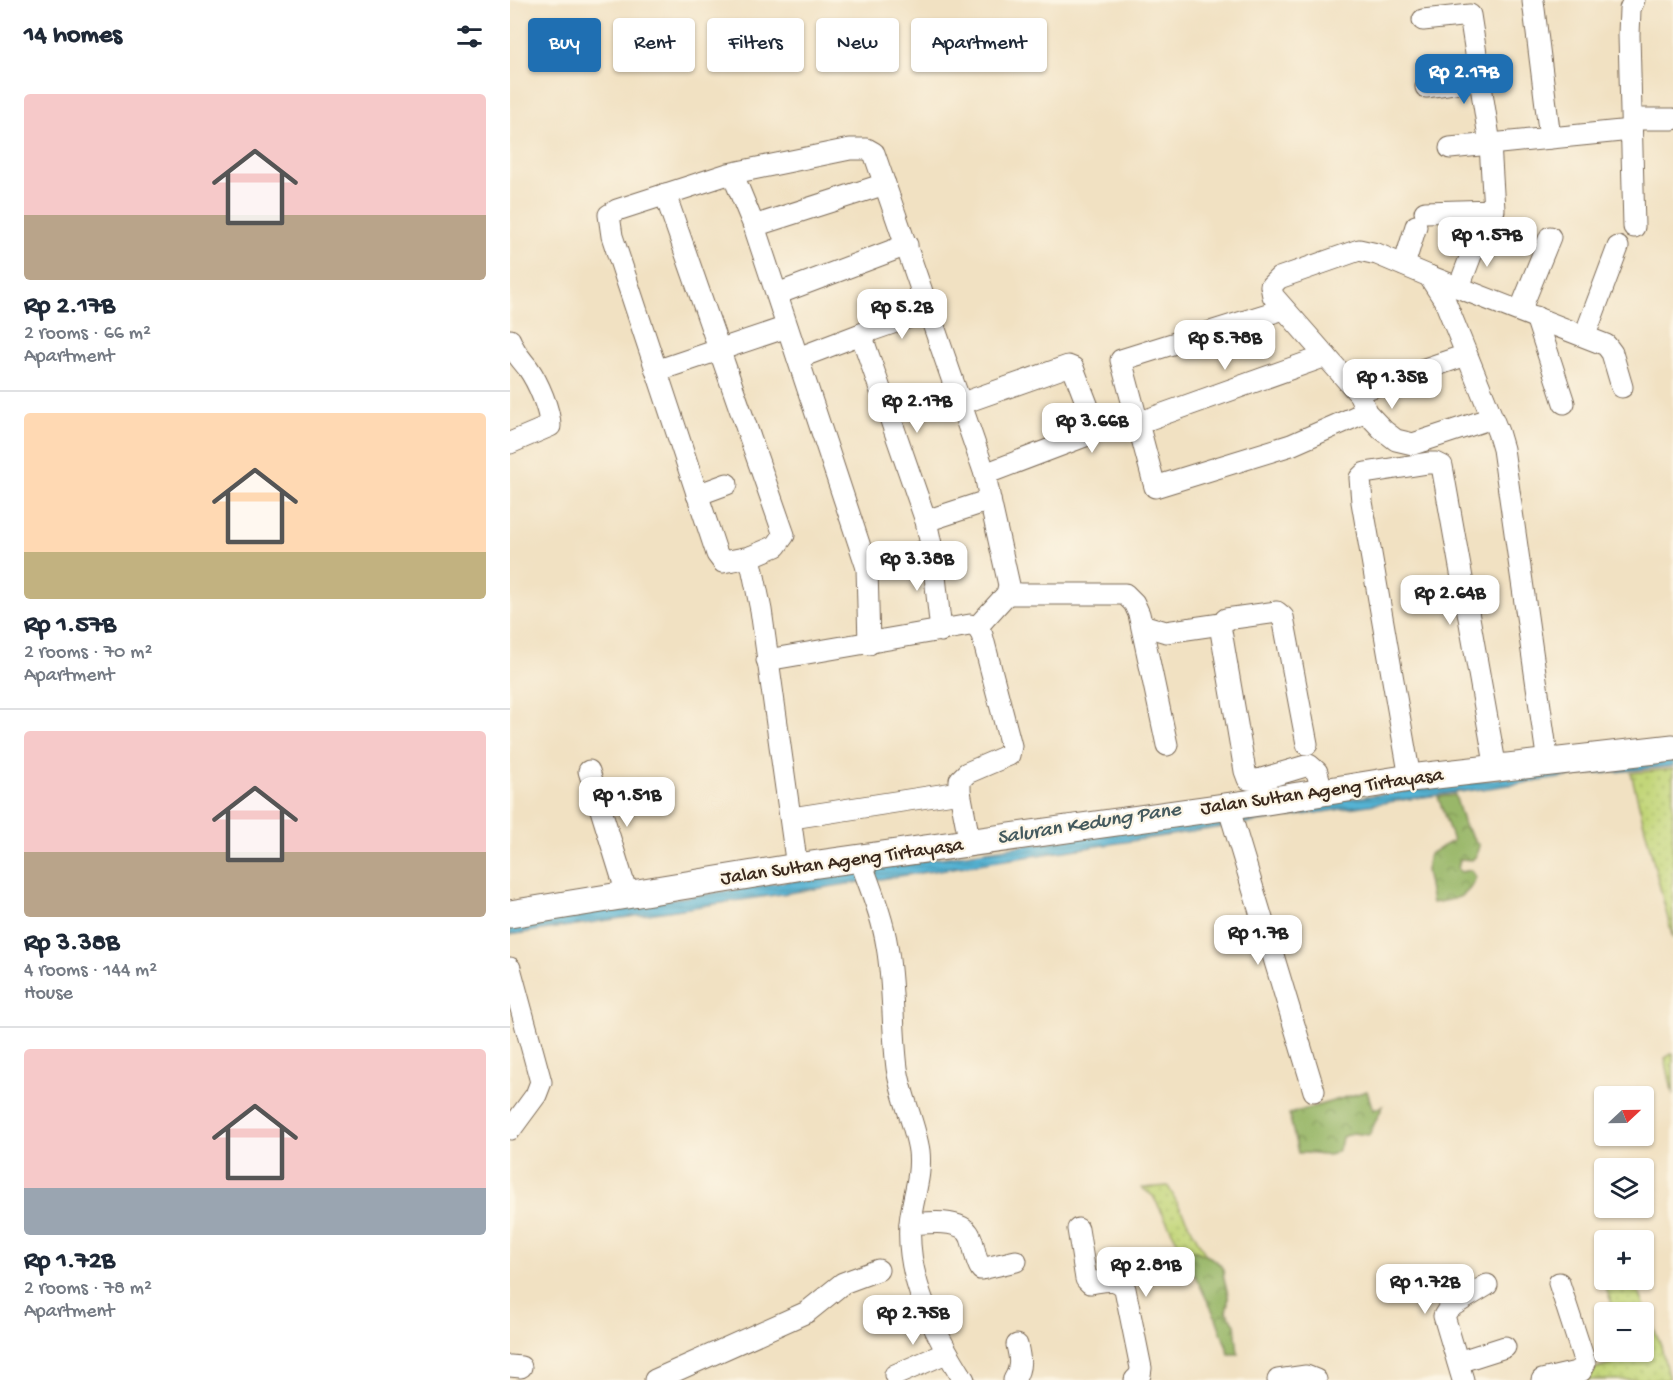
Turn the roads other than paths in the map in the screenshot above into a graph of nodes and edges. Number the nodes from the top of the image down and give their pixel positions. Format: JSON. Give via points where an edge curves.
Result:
{"nodes":[{"id":1,"x":1634,"y":0,"type":"edge"},
{"id":2,"x":1533,"y":1,"type":"edge"},
{"id":3,"x":1423,"y":20,"type":"dead end"},
{"id":4,"x":1480,"y":79,"type":"junction"},
{"id":5,"x":1426,"y":87,"type":"dead end"},
{"id":6,"x":1673,"y":119,"type":"edge"},
{"id":7,"x":1631,"y":125,"type":"junction"},
{"id":8,"x":1550,"y":138,"type":"junction"},
{"id":9,"x":1490,"y":144,"type":"junction"},
{"id":10,"x":1450,"y":148,"type":"dead end"},
{"id":11,"x":733,"y":174,"type":"junction"},
{"id":12,"x":885,"y":184,"type":"junction"},
{"id":13,"x":665,"y":194,"type":"junction"},
{"id":14,"x":754,"y":226,"type":"junction"},
{"id":15,"x":1634,"y":227,"type":"dead end"},
{"id":16,"x":1479,"y":234,"type":"dead end"},
{"id":17,"x":1550,"y":237,"type":"dead end"},
{"id":18,"x":907,"y":245,"type":"junction"},
{"id":19,"x":1618,"y":247,"type":"dead end"},
{"id":20,"x":1404,"y":265,"type":"junction"},
{"id":21,"x":1429,"y":276,"type":"junction"},
{"id":22,"x":1459,"y":287,"type":"junction"},
{"id":23,"x":777,"y":294,"type":"junction"},
{"id":24,"x":1284,"y":309,"type":"junction"},
{"id":25,"x":930,"y":310,"type":"junction"},
{"id":26,"x":1528,"y":314,"type":"junction"},
{"id":27,"x":787,"y":327,"type":"junction"},
{"id":28,"x":861,"y":334,"type":"junction"},
{"id":29,"x":1584,"y":335,"type":"junction"},
{"id":30,"x":510,"y":340,"type":"edge"},
{"id":31,"x":719,"y":351,"type":"junction"},
{"id":32,"x":1466,"y":355,"type":"junction"},
{"id":33,"x":1326,"y":356,"type":"junction"},
{"id":34,"x":798,"y":358,"type":"junction"},
{"id":35,"x":656,"y":371,"type":"junction"},
{"id":36,"x":1622,"y":387,"type":"dead end"},
{"id":37,"x":1564,"y":403,"type":"dead end"},
{"id":38,"x":960,"y":404,"type":"junction"},
{"id":39,"x":1363,"y":404,"type":"junction"},
{"id":40,"x":1492,"y":418,"type":"junction"},
{"id":41,"x":1138,"y":423,"type":"junction"},
{"id":42,"x":510,"y":443,"type":"edge"},
{"id":43,"x":985,"y":474,"type":"junction"},
{"id":44,"x":727,"y":484,"type":"dead end"},
{"id":45,"x":697,"y":495,"type":"junction"},
{"id":46,"x":990,"y":500,"type":"junction"},
{"id":47,"x":926,"y":521,"type":"junction"},
{"id":48,"x":932,"y":549,"type":"junction"},
{"id":49,"x":750,"y":557,"type":"junction"},
{"id":50,"x":867,"y":568,"type":"junction"},
{"id":51,"x":1007,"y":594,"type":"junction"},
{"id":52,"x":1221,"y":624,"type":"junction"},
{"id":53,"x":1142,"y":625,"type":"junction"},
{"id":54,"x":977,"y":627,"type":"junction"},
{"id":55,"x":941,"y":631,"type":"junction"},
{"id":56,"x":869,"y":644,"type":"junction"},
{"id":57,"x":767,"y":660,"type":"junction"},
{"id":58,"x":1307,"y":744,"type":"dead end"},
{"id":59,"x":1167,"y":745,"type":"dead end"},
{"id":60,"x":1673,"y":748,"type":"edge"},
{"id":61,"x":1548,"y":763,"type":"junction"},
{"id":62,"x":1496,"y":769,"type":"junction"},
{"id":63,"x":589,"y":771,"type":"dead end"},
{"id":64,"x":1410,"y":778,"type":"junction"},
{"id":65,"x":1322,"y":791,"type":"junction"},
{"id":66,"x":960,"y":792,"type":"junction"},
{"id":67,"x":1232,"y":816,"type":"junction"},
{"id":68,"x":792,"y":818,"type":"junction"},
{"id":69,"x":970,"y":844,"type":"junction"},
{"id":70,"x":797,"y":867,"type":"junction"},
{"id":71,"x":864,"y":870,"type":"junction"},
{"id":72,"x":628,"y":897,"type":"junction"},
{"id":73,"x":510,"y":914,"type":"edge"},
{"id":74,"x":510,"y":968,"type":"edge"},
{"id":75,"x":1314,"y":1091,"type":"dead end"},
{"id":76,"x":511,"y":1129,"type":"edge"},
{"id":77,"x":910,"y":1224,"type":"junction"},
{"id":78,"x":1078,"y":1229,"type":"dead end"},
{"id":79,"x":1016,"y":1260,"type":"dead end"},
{"id":80,"x":878,"y":1270,"type":"dead end"},
{"id":81,"x":1559,"y":1283,"type":"dead end"},
{"id":82,"x":1487,"y":1285,"type":"dead end"},
{"id":83,"x":1017,"y":1345,"type":"dead end"},
{"id":84,"x":1505,"y":1347,"type":"dead end"},
{"id":85,"x":946,"y":1353,"type":"junction"},
{"id":86,"x":1460,"y":1371,"type":"edge"},
{"id":87,"x":895,"y":1376,"type":"dead end"},
{"id":88,"x":661,"y":1379,"type":"edge"},
{"id":89,"x":964,"y":1380,"type":"edge"},
{"id":90,"x":1014,"y":1380,"type":"edge"},
{"id":91,"x":1135,"y":1380,"type":"edge"},
{"id":92,"x":1278,"y":1380,"type":"edge"},
{"id":93,"x":1316,"y":1380,"type":"edge"},
{"id":94,"x":1542,"y":1380,"type":"edge"}],
"edges":[{"from":1,"to":7,"type":"street","via":[[1629,35]]},
{"from":2,"to":8,"type":"street"},
{"from":3,"to":4,"type":"street","via":[[1470,15]]},
{"from":4,"to":5,"type":"street"},
{"from":4,"to":9,"type":"street"},
{"from":6,"to":7,"type":"street"},
{"from":7,"to":8,"type":"street"},
{"from":7,"to":15,"type":"street"},
{"from":8,"to":9,"type":"street"},
{"from":9,"to":10,"type":"street"},
{"from":9,"to":20,"type":"street","via":[[1494,210],[1420,219]]},
{"from":11,"to":12,"type":"street","via":[[860,148],[874,153]]},
{"from":11,"to":13,"type":"street"},
{"from":11,"to":14,"type":"street"},
{"from":12,"to":14,"type":"street"},
{"from":12,"to":18,"type":"street"},
{"from":13,"to":31,"type":"street"},
{"from":13,"to":35,"type":"street","via":[[609,215]]},
{"from":14,"to":23,"type":"street"},
{"from":16,"to":22,"type":"street"},
{"from":17,"to":26,"type":"street"},
{"from":18,"to":23,"type":"street"},
{"from":18,"to":25,"type":"street"},
{"from":19,"to":29,"type":"street"},
{"from":20,"to":21,"type":"street"},
{"from":20,"to":24,"type":"street","via":[[1359,250],[1280,278],[1272,286],[1273,296]]},
{"from":21,"to":22,"type":"street"},
{"from":21,"to":32,"type":"street","via":[[1445,301]]},
{"from":22,"to":26,"type":"street"},
{"from":23,"to":27,"type":"street"},
{"from":24,"to":33,"type":"street"},
{"from":24,"to":41,"type":"street","via":[[1121,360]]},
{"from":25,"to":28,"type":"street"},
{"from":25,"to":38,"type":"street"},
{"from":26,"to":29,"type":"street"},
{"from":26,"to":37,"type":"street"},
{"from":27,"to":31,"type":"street"},
{"from":27,"to":34,"type":"street"},
{"from":28,"to":34,"type":"street"},
{"from":28,"to":47,"type":"street"},
{"from":29,"to":36,"type":"street","via":[[1612,352]]},
{"from":30,"to":42,"type":"street","via":[[532,376],[550,426]]},
{"from":31,"to":35,"type":"street"},
{"from":31,"to":49,"type":"street","via":[[784,535],[776,546]]},
{"from":32,"to":39,"type":"street","via":[[1373,386]]},
{"from":32,"to":40,"type":"street"},
{"from":33,"to":39,"type":"street"},
{"from":33,"to":41,"type":"street"},
{"from":34,"to":50,"type":"street"},
{"from":35,"to":45,"type":"street"},
{"from":38,"to":43,"type":"street"},
{"from":38,"to":43,"type":"street","via":[[1068,366],[1073,368],[1095,425],[1093,432],[1085,436]]},
{"from":39,"to":40,"type":"street","via":[[1396,440],[1413,444]]},
{"from":39,"to":41,"type":"street","via":[[1291,445],[1155,487]]},
{"from":40,"to":61,"type":"street","via":[[1503,449]]},
{"from":43,"to":46,"type":"street"},
{"from":44,"to":45,"type":"street"},
{"from":45,"to":49,"type":"street","via":[[723,562]]},
{"from":46,"to":47,"type":"street"},
{"from":46,"to":51,"type":"street","via":[[1009,576]]},
{"from":47,"to":48,"type":"street"},
{"from":48,"to":50,"type":"street"},
{"from":48,"to":55,"type":"street"},
{"from":49,"to":57,"type":"street"},
{"from":50,"to":56,"type":"street"},
{"from":51,"to":53,"type":"street","via":[[1125,594],[1134,603]]},
{"from":51,"to":54,"type":"street"},
{"from":52,"to":53,"type":"street","via":[[1166,632]]},
{"from":52,"to":58,"type":"street","via":[[1267,612],[1283,617]]},
{"from":52,"to":65,"type":"street","via":[[1248,779],[1258,780],[1309,765],[1317,772]]},
{"from":53,"to":59,"type":"street"},
{"from":54,"to":55,"type":"street"},
{"from":54,"to":66,"type":"street","via":[[1011,746],[1009,755],[1003,759],[967,773],[960,780]]},
{"from":55,"to":56,"type":"street"},
{"from":56,"to":57,"type":"street"},
{"from":57,"to":68,"type":"street"},
{"from":60,"to":61,"type":"main road","name":"Jalan Sultan Ageng Tirtayasa"},
{"from":61,"to":62,"type":"main road","name":"Jalan Sultan Ageng Tirtayasa"},
{"from":62,"to":64,"type":"main road","name":"Jalan Sultan Ageng Tirtayasa"},
{"from":62,"to":64,"type":"street","via":[[1442,466],[1428,463],[1365,473],[1360,478]]},
{"from":63,"to":72,"type":"street"},
{"from":64,"to":65,"type":"main road","name":"Jalan Sultan Ageng Tirtayasa"},
{"from":65,"to":67,"type":"main road","name":"Jalan Sultan Ageng Tirtayasa"},
{"from":66,"to":68,"type":"street"},
{"from":66,"to":69,"type":"street"},
{"from":67,"to":69,"type":"main road","name":"Jalan Sultan Ageng Tirtayasa"},
{"from":67,"to":75,"type":"street"},
{"from":68,"to":70,"type":"street"},
{"from":69,"to":71,"type":"main road","name":"Jalan Sultan Ageng Tirtayasa"},
{"from":70,"to":71,"type":"main road","name":"Jalan Sultan Ageng Tirtayasa"},
{"from":70,"to":72,"type":"main road","name":"Jalan Sultan Ageng Tirtayasa"},
{"from":71,"to":77,"type":"street","via":[[887,948],[897,1069],[919,1150],[920,1181]]},
{"from":72,"to":73,"type":"main road","name":"Jalan Sultan Ageng Tirtayasa"},
{"from":74,"to":76,"type":"street","via":[[541,1082]]},
{"from":77,"to":79,"type":"street","via":[[937,1222],[965,1228],[971,1235],[981,1269]]},
{"from":77,"to":85,"type":"street","via":[[922,1298]]},
{"from":78,"to":91,"type":"street","via":[[1086,1279],[1090,1283],[1116,1280],[1125,1289],[1141,1368]]},
{"from":80,"to":88,"type":"street","via":[[843,1283],[807,1312]]},
{"from":81,"to":94,"type":"street","via":[[1585,1363],[1581,1371]]},
{"from":82,"to":86,"type":"street","via":[[1449,1308],[1444,1316]]},
{"from":83,"to":90,"type":"street","via":[[1020,1361]]},
{"from":84,"to":86,"type":"street"},
{"from":85,"to":87,"type":"street"},
{"from":85,"to":89,"type":"street"},
{"from":92,"to":93,"type":"street","via":[[1306,1376]]}]}
